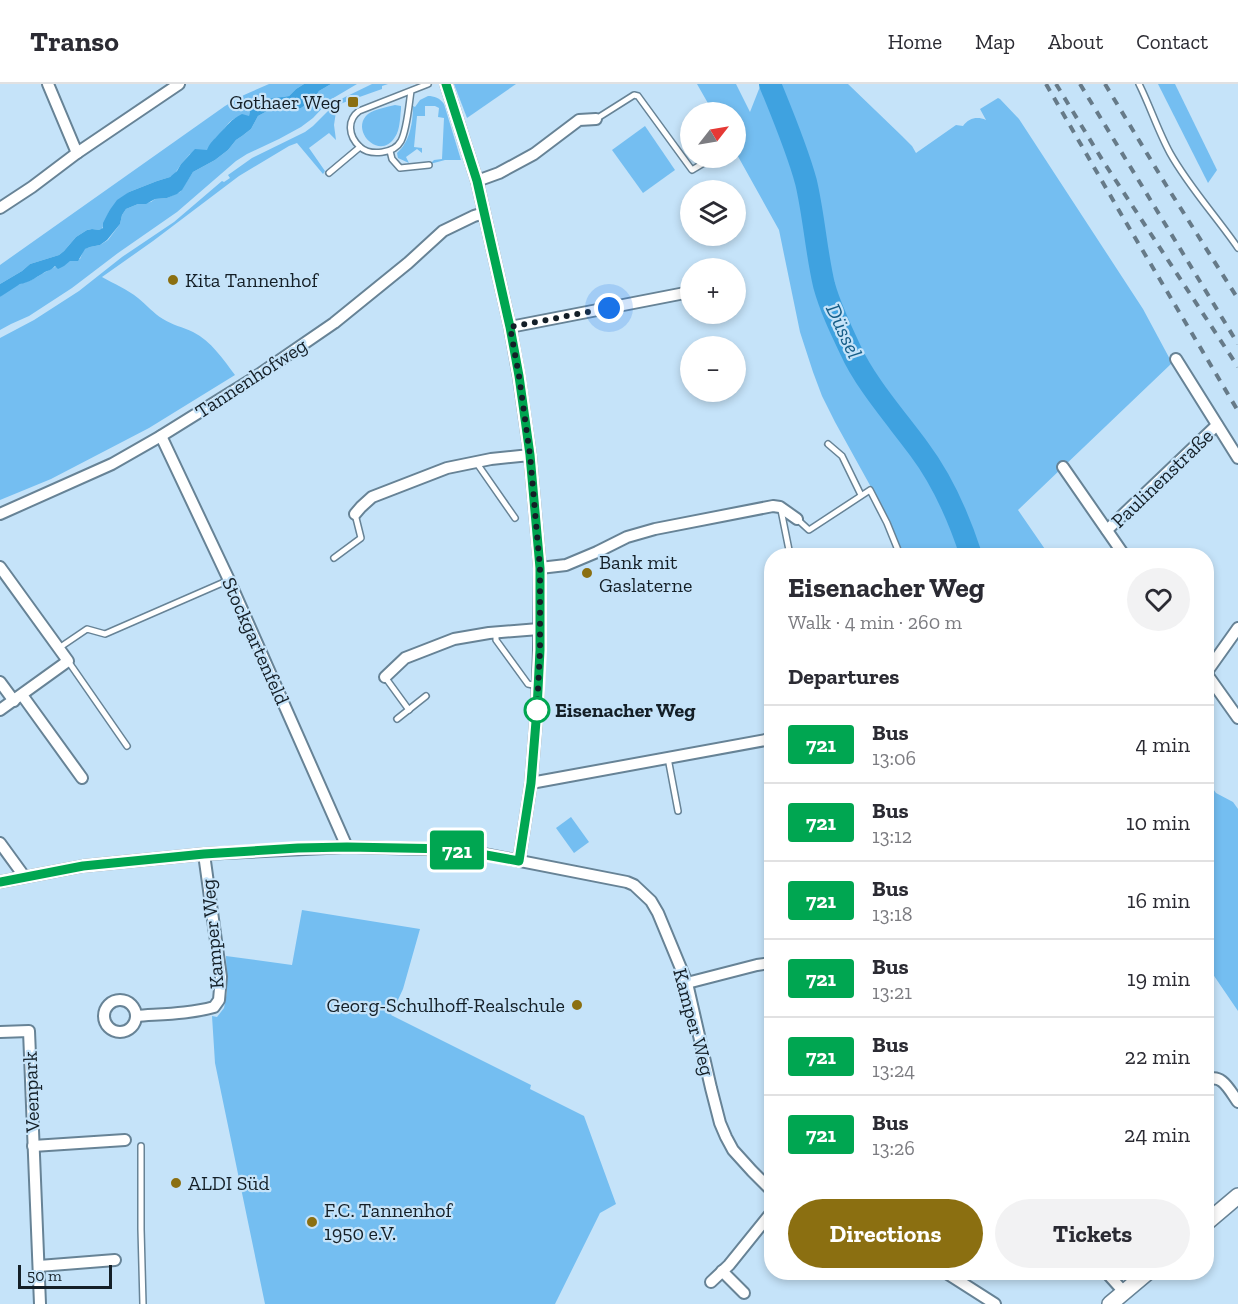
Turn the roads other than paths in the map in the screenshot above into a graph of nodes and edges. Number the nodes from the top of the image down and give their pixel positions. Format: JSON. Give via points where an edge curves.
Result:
{"nodes":[{"id":1,"x":48,"y":84,"type":"edge"},
{"id":2,"x":179,"y":84,"type":"edge"},
{"id":3,"x":428,"y":84,"type":"edge"},
{"id":4,"x":446,"y":84,"type":"edge"},
{"id":5,"x":1139,"y":84,"type":"edge"},
{"id":6,"x":411,"y":91,"type":"junction"},
{"id":7,"x":596,"y":119,"type":"joint"},
{"id":8,"x":360,"y":147,"type":"junction"},
{"id":9,"x":390,"y":151,"type":"junction"},
{"id":10,"x":78,"y":153,"type":"junction"},
{"id":11,"x":680,"y":154,"type":"edge"},
{"id":12,"x":429,"y":165,"type":"dead end"},
{"id":13,"x":329,"y":173,"type":"dead end"},
{"id":14,"x":477,"y":181,"type":"junction"},
{"id":15,"x":0,"y":207,"type":"edge"},
{"id":16,"x":484,"y":213,"type":"junction"},
{"id":17,"x":1238,"y":248,"type":"edge"},
{"id":18,"x":680,"y":294,"type":"edge"},
{"id":19,"x":510,"y":327,"type":"junction"},
{"id":20,"x":1176,"y":359,"type":"dead end"},
{"id":21,"x":1217,"y":425,"type":"junction"},
{"id":22,"x":161,"y":436,"type":"junction"},
{"id":23,"x":828,"y":444,"type":"dead end"},
{"id":24,"x":530,"y":455,"type":"junction"},
{"id":25,"x":1238,"y":458,"type":"edge"},
{"id":26,"x":475,"y":461,"type":"junction"},
{"id":27,"x":1063,"y":467,"type":"dead end"},
{"id":28,"x":861,"y":495,"type":"junction"},
{"id":29,"x":780,"y":507,"type":"junction"},
{"id":30,"x":0,"y":514,"type":"edge"},
{"id":31,"x":355,"y":514,"type":"joint"},
{"id":32,"x":515,"y":518,"type":"dead end"},
{"id":33,"x":797,"y":519,"type":"joint"},
{"id":34,"x":1107,"y":530,"type":"junction"},
{"id":35,"x":789,"y":548,"type":"edge"},
{"id":36,"x":897,"y":548,"type":"edge"},
{"id":37,"x":1119,"y":548,"type":"edge"},
{"id":38,"x":334,"y":558,"type":"dead end"},
{"id":39,"x":0,"y":567,"type":"edge"},
{"id":40,"x":540,"y":568,"type":"junction"},
{"id":41,"x":229,"y":580,"type":"junction"},
{"id":42,"x":1238,"y":628,"type":"edge"},
{"id":43,"x":539,"y":629,"type":"junction"},
{"id":44,"x":496,"y":632,"type":"junction"},
{"id":45,"x":58,"y":648,"type":"junction"},
{"id":46,"x":68,"y":661,"type":"junction"},
{"id":47,"x":1214,"y":662,"type":"edge"},
{"id":48,"x":385,"y":678,"type":"joint"},
{"id":49,"x":0,"y":682,"type":"edge"},
{"id":50,"x":1214,"y":684,"type":"edge"},
{"id":51,"x":538,"y":686,"type":"junction"},
{"id":52,"x":426,"y":696,"type":"dead end"},
{"id":53,"x":18,"y":698,"type":"junction"},
{"id":54,"x":0,"y":710,"type":"edge"},
{"id":55,"x":409,"y":710,"type":"junction"},
{"id":56,"x":1238,"y":718,"type":"edge"},
{"id":57,"x":397,"y":719,"type":"dead end"},
{"id":58,"x":764,"y":740,"type":"edge"},
{"id":59,"x":127,"y":746,"type":"dead end"},
{"id":60,"x":668,"y":758,"type":"junction"},
{"id":61,"x":82,"y":778,"type":"dead end"},
{"id":62,"x":531,"y":783,"type":"junction"},
{"id":63,"x":678,"y":811,"type":"dead end"},
{"id":64,"x":0,"y":843,"type":"edge"},
{"id":65,"x":347,"y":847,"type":"junction"},
{"id":66,"x":204,"y":854,"type":"junction"},
{"id":67,"x":519,"y":861,"type":"junction"},
{"id":68,"x":24,"y":876,"type":"junction"},
{"id":69,"x":0,"y":882,"type":"edge"},
{"id":70,"x":764,"y":964,"type":"edge"},
{"id":71,"x":687,"y":983,"type":"junction"},
{"id":72,"x":136,"y":1016,"type":"dead end"},
{"id":73,"x":0,"y":1032,"type":"edge"},
{"id":74,"x":1214,"y":1078,"type":"edge"},
{"id":75,"x":1238,"y":1102,"type":"edge"},
{"id":76,"x":125,"y":1140,"type":"dead end"},
{"id":77,"x":33,"y":1146,"type":"junction"},
{"id":78,"x":141,"y":1146,"type":"dead end"},
{"id":79,"x":764,"y":1183,"type":"edge"},
{"id":80,"x":1238,"y":1196,"type":"edge"},
{"id":81,"x":1214,"y":1216,"type":"edge"},
{"id":82,"x":764,"y":1222,"type":"edge"},
{"id":83,"x":115,"y":1260,"type":"dead end"},
{"id":84,"x":39,"y":1266,"type":"junction"},
{"id":85,"x":722,"y":1271,"type":"junction"},
{"id":86,"x":958,"y":1280,"type":"edge"},
{"id":87,"x":1113,"y":1280,"type":"edge"},
{"id":88,"x":1138,"y":1280,"type":"edge"},
{"id":89,"x":711,"y":1282,"type":"dead end"},
{"id":90,"x":1124,"y":1292,"type":"junction"},
{"id":91,"x":744,"y":1293,"type":"dead end"},
{"id":92,"x":40,"y":1304,"type":"edge"},
{"id":93,"x":143,"y":1304,"type":"edge"},
{"id":94,"x":995,"y":1304,"type":"edge"},
{"id":95,"x":1110,"y":1304,"type":"edge"}],
"edges":[{"from":1,"to":10,"type":"street"},
{"from":2,"to":10,"type":"street"},
{"from":3,"to":6,"type":"lane"},
{"from":4,"to":14,"type":"street"},
{"from":5,"to":17,"type":"lane","via":[[1169,151]]},
{"from":6,"to":8,"type":"lane","via":[[354,114],[351,133]]},
{"from":6,"to":9,"type":"lane","via":[[403,136],[397,148]]},
{"from":7,"to":11,"type":"lane","via":[[624,100],[638,96]]},
{"from":7,"to":14,"type":"street","via":[[579,120],[534,154]]},
{"from":8,"to":9,"type":"lane"},
{"from":8,"to":13,"type":"lane"},
{"from":9,"to":12,"type":"lane","via":[[400,168]]},
{"from":10,"to":15,"type":"street"},
{"from":14,"to":16,"type":"street"},
{"from":16,"to":19,"type":"street"},
{"from":16,"to":22,"type":"street","name":"Tannenhofweg","via":[[443,231],[334,322]]},
{"from":18,"to":19,"type":"street"},
{"from":19,"to":24,"type":"street"},
{"from":20,"to":21,"type":"street"},
{"from":21,"to":25,"type":"street"},
{"from":21,"to":34,"type":"street","name":"Paulinenstraße"},
{"from":22,"to":30,"type":"street","name":"Tannenhofweg","via":[[112,464]]},
{"from":22,"to":41,"type":"street","name":"Stockgartenfeld"},
{"from":23,"to":28,"type":"lane","via":[[842,456]]},
{"from":24,"to":26,"type":"street"},
{"from":24,"to":40,"type":"street"},
{"from":26,"to":31,"type":"street","via":[[372,497]]},
{"from":26,"to":32,"type":"lane"},
{"from":27,"to":34,"type":"street"},
{"from":28,"to":33,"type":"lane","via":[[809,530]]},
{"from":28,"to":36,"type":"lane","via":[[870,490]]},
{"from":29,"to":33,"type":"street"},
{"from":29,"to":35,"type":"lane"},
{"from":29,"to":40,"type":"street","via":[[655,529],[627,537],[566,565]]},
{"from":31,"to":38,"type":"lane","via":[[361,538]]},
{"from":34,"to":37,"type":"street"},
{"from":39,"to":45,"type":"street"},
{"from":40,"to":43,"type":"street"},
{"from":41,"to":45,"type":"lane","via":[[105,633],[87,629]]},
{"from":41,"to":65,"type":"street","name":"Stockgartenfeld"},
{"from":42,"to":47,"type":"street"},
{"from":43,"to":44,"type":"street"},
{"from":43,"to":51,"type":"street"},
{"from":44,"to":48,"type":"street","via":[[454,639],[405,658]]},
{"from":44,"to":51,"type":"lane","via":[[496,640],[528,684]]},
{"from":45,"to":46,"type":"street"},
{"from":46,"to":53,"type":"street"},
{"from":46,"to":59,"type":"lane"},
{"from":48,"to":55,"type":"lane"},
{"from":49,"to":53,"type":"street"},
{"from":50,"to":56,"type":"street"},
{"from":51,"to":62,"type":"street"},
{"from":52,"to":55,"type":"lane"},
{"from":53,"to":54,"type":"street"},
{"from":53,"to":61,"type":"street"},
{"from":55,"to":57,"type":"lane"},
{"from":58,"to":60,"type":"street"},
{"from":60,"to":62,"type":"street"},
{"from":60,"to":63,"type":"lane"},
{"from":62,"to":67,"type":"street"},
{"from":64,"to":68,"type":"street"},
{"from":65,"to":66,"type":"street","name":"Kamper Weg"},
{"from":65,"to":67,"type":"street","name":"Kamper Weg","via":[[453,849]]},
{"from":66,"to":68,"type":"street","name":"Kamper Weg"},
{"from":66,"to":72,"type":"street","name":"Kamper Weg","via":[[220,977],[219,1000],[214,1007],[202,1010]]},
{"from":67,"to":71,"type":"street","name":"Kamper Weg","via":[[634,885],[658,913]]},
{"from":68,"to":69,"type":"street","name":"Kamper Weg"},
{"from":70,"to":71,"type":"street"},
{"from":71,"to":79,"type":"street","name":"Kamper Weg","via":[[720,1123],[733,1150]]},
{"from":73,"to":77,"type":"street","name":"Veenpark","via":[[28,1030]]},
{"from":74,"to":75,"type":"street","via":[[1225,1083]]},
{"from":76,"to":77,"type":"street","name":"Veenpark"},
{"from":77,"to":84,"type":"street","name":"Veenpark"},
{"from":78,"to":93,"type":"lane"},
{"from":80,"to":81,"type":"main road"},
{"from":82,"to":85,"type":"street"},
{"from":83,"to":84,"type":"street"},
{"from":84,"to":92,"type":"street","name":"Veenpark"},
{"from":85,"to":89,"type":"street"},
{"from":85,"to":91,"type":"street"},
{"from":86,"to":94,"type":"street"},
{"from":87,"to":90,"type":"street"},
{"from":88,"to":90,"type":"main road"},
{"from":90,"to":95,"type":"main road"}]}
